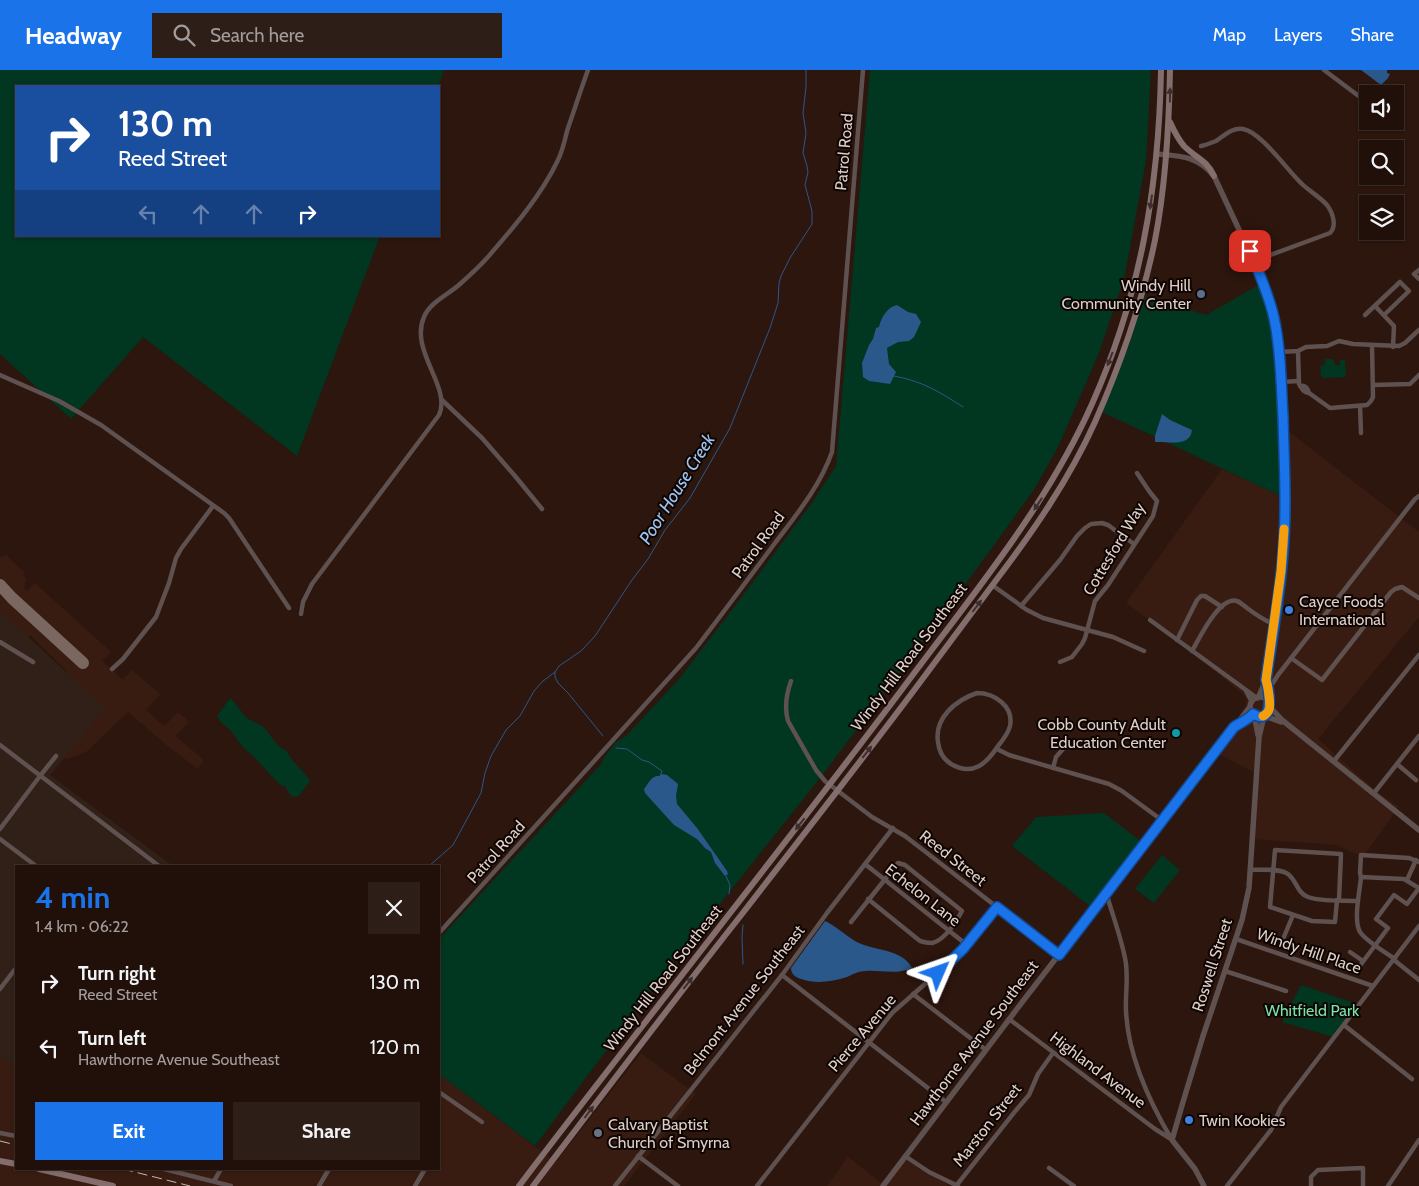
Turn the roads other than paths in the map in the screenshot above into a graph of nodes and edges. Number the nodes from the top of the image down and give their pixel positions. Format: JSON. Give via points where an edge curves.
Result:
{"nodes":[{"id":1,"x":588,"y":70,"type":"edge"},
{"id":2,"x":863,"y":70,"type":"edge"},
{"id":3,"x":1160,"y":70,"type":"edge"},
{"id":4,"x":1170,"y":70,"type":"edge"},
{"id":5,"x":1324,"y":70,"type":"edge"},
{"id":6,"x":1359,"y":96,"type":"edge"},
{"id":7,"x":1170,"y":120,"type":"junction"},
{"id":8,"x":1202,"y":146,"type":"dead end"},
{"id":9,"x":1158,"y":154,"type":"junction"},
{"id":10,"x":1167,"y":155,"type":"junction"},
{"id":11,"x":1214,"y":176,"type":"junction"},
{"id":12,"x":1254,"y":261,"type":"junction"},
{"id":13,"x":1419,"y":270,"type":"edge"},
{"id":14,"x":1419,"y":279,"type":"edge"},
{"id":15,"x":1375,"y":306,"type":"junction"},
{"id":16,"x":1365,"y":315,"type":"dead end"},
{"id":17,"x":1384,"y":315,"type":"junction"},
{"id":18,"x":1419,"y":330,"type":"edge"},
{"id":19,"x":1372,"y":345,"type":"junction"},
{"id":20,"x":1393,"y":347,"type":"junction"},
{"id":21,"x":1298,"y":351,"type":"junction"},
{"id":22,"x":1279,"y":352,"type":"junction"},
{"id":23,"x":0,"y":375,"type":"edge"},
{"id":24,"x":1419,"y":376,"type":"edge"},
{"id":25,"x":1281,"y":382,"type":"junction"},
{"id":26,"x":1299,"y":383,"type":"junction"},
{"id":27,"x":1373,"y":385,"type":"junction"},
{"id":28,"x":442,"y":400,"type":"junction"},
{"id":29,"x":1360,"y":406,"type":"junction"},
{"id":30,"x":1361,"y":433,"type":"dead end"},
{"id":31,"x":1137,"y":473,"type":"dead end"},
{"id":32,"x":1419,"y":496,"type":"edge"},
{"id":33,"x":213,"y":506,"type":"junction"},
{"id":34,"x":542,"y":509,"type":"dead end"},
{"id":35,"x":1134,"y":544,"type":"junction"},
{"id":36,"x":992,"y":585,"type":"junction"},
{"id":37,"x":1419,"y":598,"type":"edge"},
{"id":38,"x":1021,"y":606,"type":"junction"},
{"id":39,"x":1222,"y":607,"type":"junction"},
{"id":40,"x":289,"y":608,"type":"dead end"},
{"id":41,"x":301,"y":614,"type":"dead end"},
{"id":42,"x":1150,"y":620,"type":"dead end"},
{"id":43,"x":1273,"y":624,"type":"junction"},
{"id":44,"x":1087,"y":630,"type":"junction"},
{"id":45,"x":1177,"y":640,"type":"junction"},
{"id":46,"x":0,"y":642,"type":"edge"},
{"id":47,"x":1144,"y":651,"type":"dead end"},
{"id":48,"x":1192,"y":651,"type":"junction"},
{"id":49,"x":1419,"y":655,"type":"edge"},
{"id":50,"x":1291,"y":658,"type":"junction"},
{"id":51,"x":33,"y":662,"type":"dead end"},
{"id":52,"x":1060,"y":662,"type":"dead end"},
{"id":53,"x":112,"y":669,"type":"dead end"},
{"id":54,"x":1278,"y":675,"type":"junction"},
{"id":55,"x":1266,"y":678,"type":"junction"},
{"id":56,"x":791,"y":681,"type":"dead end"},
{"id":57,"x":1269,"y":689,"type":"junction"},
{"id":58,"x":1246,"y":691,"type":"junction"},
{"id":59,"x":1258,"y":698,"type":"junction"},
{"id":60,"x":1251,"y":705,"type":"junction"},
{"id":61,"x":1269,"y":705,"type":"junction"},
{"id":62,"x":1253,"y":714,"type":"junction"},
{"id":63,"x":1264,"y":716,"type":"junction"},
{"id":64,"x":1286,"y":723,"type":"junction"},
{"id":65,"x":1234,"y":727,"type":"junction"},
{"id":66,"x":1419,"y":736,"type":"edge"},
{"id":67,"x":1259,"y":737,"type":"junction"},
{"id":68,"x":0,"y":745,"type":"edge"},
{"id":69,"x":997,"y":749,"type":"junction"},
{"id":70,"x":1063,"y":749,"type":"dead end"},
{"id":71,"x":56,"y":756,"type":"dead end"},
{"id":72,"x":1334,"y":761,"type":"junction"},
{"id":73,"x":1397,"y":764,"type":"junction"},
{"id":74,"x":1053,"y":768,"type":"junction"},
{"id":75,"x":40,"y":776,"type":"junction"},
{"id":76,"x":1416,"y":780,"type":"dead end"},
{"id":77,"x":830,"y":785,"type":"junction"},
{"id":78,"x":837,"y":791,"type":"junction"},
{"id":79,"x":1374,"y":794,"type":"junction"},
{"id":80,"x":1163,"y":821,"type":"junction"},
{"id":81,"x":893,"y":828,"type":"junction"},
{"id":82,"x":0,"y":829,"type":"edge"},
{"id":83,"x":1419,"y":830,"type":"edge"},
{"id":84,"x":0,"y":839,"type":"edge"},
{"id":85,"x":1417,"y":861,"type":"edge"},
{"id":86,"x":864,"y":864,"type":"junction"},
{"id":87,"x":35,"y":865,"type":"edge"},
{"id":88,"x":158,"y":865,"type":"edge"},
{"id":89,"x":1250,"y":870,"type":"junction"},
{"id":90,"x":1274,"y":871,"type":"junction"},
{"id":91,"x":1361,"y":876,"type":"junction"},
{"id":92,"x":884,"y":880,"type":"junction"},
{"id":93,"x":1407,"y":880,"type":"junction"},
{"id":94,"x":1419,"y":888,"type":"edge"},
{"id":95,"x":1106,"y":895,"type":"junction"},
{"id":96,"x":868,"y":899,"type":"junction"},
{"id":97,"x":1338,"y":900,"type":"junction"},
{"id":98,"x":1358,"y":901,"type":"junction"},
{"id":99,"x":997,"y":907,"type":"junction"},
{"id":100,"x":1293,"y":915,"type":"junction"},
{"id":101,"x":851,"y":922,"type":"dead end"},
{"id":102,"x":1419,"y":926,"type":"edge"},
{"id":103,"x":948,"y":930,"type":"junction"},
{"id":104,"x":440,"y":932,"type":"edge"},
{"id":105,"x":1236,"y":938,"type":"junction"},
{"id":106,"x":1281,"y":944,"type":"dead end"},
{"id":107,"x":966,"y":945,"type":"junction"},
{"id":108,"x":1376,"y":945,"type":"junction"},
{"id":109,"x":1350,"y":952,"type":"dead end"},
{"id":110,"x":1059,"y":955,"type":"junction"},
{"id":111,"x":1394,"y":960,"type":"junction"},
{"id":112,"x":1363,"y":961,"type":"junction"},
{"id":113,"x":1359,"y":967,"type":"dead end"},
{"id":114,"x":15,"y":969,"type":"edge"},
{"id":115,"x":1225,"y":971,"type":"junction"},
{"id":116,"x":782,"y":975,"type":"junction"},
{"id":117,"x":1419,"y":980,"type":"edge"},
{"id":118,"x":1373,"y":986,"type":"junction"},
{"id":119,"x":0,"y":989,"type":"edge"},
{"id":120,"x":1286,"y":991,"type":"dead end"},
{"id":121,"x":913,"y":994,"type":"junction"},
{"id":122,"x":1009,"y":1019,"type":"junction"},
{"id":123,"x":1344,"y":1025,"type":"junction"},
{"id":124,"x":868,"y":1043,"type":"junction"},
{"id":125,"x":986,"y":1050,"type":"junction"},
{"id":126,"x":1053,"y":1053,"type":"junction"},
{"id":127,"x":1412,"y":1079,"type":"dead end"},
{"id":128,"x":440,"y":1093,"type":"edge"},
{"id":129,"x":946,"y":1102,"type":"junction"},
{"id":130,"x":482,"y":1122,"type":"dead end"},
{"id":131,"x":0,"y":1133,"type":"edge"},
{"id":132,"x":15,"y":1136,"type":"edge"},
{"id":133,"x":1172,"y":1140,"type":"junction"},
{"id":134,"x":1419,"y":1140,"type":"edge"},
{"id":135,"x":638,"y":1156,"type":"junction"},
{"id":136,"x":905,"y":1156,"type":"junction"},
{"id":137,"x":0,"y":1160,"type":"edge"},
{"id":138,"x":15,"y":1164,"type":"edge"},
{"id":139,"x":1049,"y":1168,"type":"dead end"},
{"id":140,"x":44,"y":1170,"type":"edge"},
{"id":141,"x":168,"y":1170,"type":"edge"},
{"id":142,"x":220,"y":1170,"type":"edge"},
{"id":143,"x":328,"y":1170,"type":"edge"},
{"id":144,"x":424,"y":1170,"type":"edge"},
{"id":145,"x":214,"y":1182,"type":"junction"},
{"id":146,"x":113,"y":1186,"type":"edge"},
{"id":147,"x":231,"y":1186,"type":"edge"},
{"id":148,"x":319,"y":1186,"type":"edge"},
{"id":149,"x":415,"y":1186,"type":"edge"},
{"id":150,"x":519,"y":1186,"type":"edge"},
{"id":151,"x":533,"y":1186,"type":"edge"},
{"id":152,"x":615,"y":1186,"type":"edge"},
{"id":153,"x":678,"y":1186,"type":"edge"},
{"id":154,"x":758,"y":1186,"type":"edge"},
{"id":155,"x":883,"y":1186,"type":"edge"},
{"id":156,"x":957,"y":1186,"type":"edge"},
{"id":157,"x":1074,"y":1186,"type":"edge"},
{"id":158,"x":1204,"y":1186,"type":"edge"},
{"id":159,"x":1228,"y":1186,"type":"edge"},
{"id":160,"x":1310,"y":1186,"type":"edge"},
{"id":161,"x":1364,"y":1186,"type":"edge"},
{"id":162,"x":1388,"y":1186,"type":"edge"}],
"edges":[{"from":1,"to":28,"type":"street","via":[[559,158],[533,201],[482,263],[435,303],[421,323],[426,360]]},
{"from":2,"to":104,"type":"street","name":"Patrol Road","via":[[832,452],[823,476],[696,648]]},
{"from":3,"to":9,"type":"main road","name":"Windy Hill Road Southeast"},
{"from":7,"to":4,"type":"main road","name":"Windy Hill Road Southeast","one_way":true},
{"from":5,"to":6,"type":"street"},
{"from":7,"to":10,"type":"main road","name":"Windy Hill Road Southeast"},
{"from":7,"to":11,"type":"main road","via":[[1180,141],[1208,165]]},
{"from":8,"to":12,"type":"street","via":[[1231,130],[1248,130],[1259,137],[1328,207],[1334,224],[1330,233]]},
{"from":9,"to":10,"type":"street"},
{"from":9,"to":77,"type":"main road","name":"Windy Hill Road Southeast","one_way":true,"via":[[1146,234],[1130,301],[1110,361],[1074,442],[1009,546]]},
{"from":10,"to":11,"type":"street","via":[[1191,158]]},
{"from":10,"to":36,"type":"main road","name":"Windy Hill Road Southeast","via":[[1159,218],[1146,278],[1114,378],[1069,472],[1030,535]]},
{"from":11,"to":12,"type":"street"},
{"from":12,"to":22,"type":"street","via":[[1270,300]]},
{"from":13,"to":14,"type":"street","via":[[1414,274]]},
{"from":15,"to":16,"type":"street"},
{"from":15,"to":17,"type":"street"},
{"from":15,"to":17,"type":"street","via":[[1400,282],[1409,291]]},
{"from":17,"to":20,"type":"street","via":[[1394,328]]},
{"from":18,"to":20,"type":"street","via":[[1405,343]]},
{"from":19,"to":20,"type":"street"},
{"from":19,"to":21,"type":"street","via":[[1339,341]]},
{"from":19,"to":27,"type":"street"},
{"from":21,"to":22,"type":"street"},
{"from":21,"to":26,"type":"street"},
{"from":22,"to":25,"type":"street"},
{"from":23,"to":33,"type":"street","via":[[59,401],[101,425]]},
{"from":24,"to":27,"type":"street","via":[[1410,384]]},
{"from":25,"to":26,"type":"street"},
{"from":25,"to":43,"type":"street","via":[[1284,539]]},
{"from":26,"to":29,"type":"street","via":[[1330,408]]},
{"from":27,"to":29,"type":"street","via":[[1372,399],[1367,405]]},
{"from":28,"to":34,"type":"street","via":[[482,438]]},
{"from":28,"to":41,"type":"street","via":[[437,420],[312,584]]},
{"from":29,"to":30,"type":"street"},
{"from":31,"to":35,"type":"street","name":"Cottesford Way","via":[[1157,501],[1153,516]]},
{"from":32,"to":50,"type":"street"},
{"from":33,"to":40,"type":"street","via":[[229,518]]},
{"from":33,"to":53,"type":"street","via":[[176,558],[156,617]]},
{"from":35,"to":38,"type":"street","via":[[1108,525],[1091,524],[1077,536]]},
{"from":35,"to":44,"type":"street","name":"Cottesford Way","via":[[1095,601]]},
{"from":36,"to":38,"type":"street"},
{"from":78,"to":36,"type":"main road","name":"Windy Hill Road Southeast","one_way":true},
{"from":37,"to":50,"type":"street","via":[[1402,587],[1391,592],[1322,680]]},
{"from":38,"to":44,"type":"street","via":[[1043,618]]},
{"from":39,"to":43,"type":"street","via":[[1229,601],[1237,601]]},
{"from":39,"to":45,"type":"street","via":[[1201,596]]},
{"from":39,"to":48,"type":"street","via":[[1206,625]]},
{"from":42,"to":45,"type":"street"},
{"from":43,"to":55,"type":"street"},
{"from":44,"to":47,"type":"street"},
{"from":44,"to":52,"type":"street","name":"Cottesford Way","via":[[1076,653]]},
{"from":45,"to":48,"type":"street"},
{"from":46,"to":51,"type":"street"},
{"from":48,"to":58,"type":"street"},
{"from":49,"to":72,"type":"street"},
{"from":50,"to":54,"type":"street"},
{"from":54,"to":55,"type":"street"},
{"from":54,"to":57,"type":"street"},
{"from":55,"to":57,"type":"street"},
{"from":55,"to":59,"type":"street"},
{"from":56,"to":77,"type":"street","name":"Reed Street","via":[[786,701],[788,721],[816,770]]},
{"from":57,"to":61,"type":"street"},
{"from":58,"to":59,"type":"street"},
{"from":58,"to":60,"type":"street"},
{"from":59,"to":60,"type":"street"},
{"from":59,"to":61,"type":"street","via":[[1265,699]]},
{"from":60,"to":62,"type":"street"},
{"from":60,"to":65,"type":"street","name":"Hawthorne Avenue Southeast"},
{"from":61,"to":63,"type":"street"},
{"from":61,"to":64,"type":"street"},
{"from":62,"to":63,"type":"street"},
{"from":62,"to":65,"type":"street","name":"Hawthorne Avenue Southeast"},
{"from":62,"to":67,"type":"street","name":"Roswell Street"},
{"from":63,"to":64,"type":"street"},
{"from":63,"to":67,"type":"street","name":"Roswell Street"},
{"from":64,"to":72,"type":"street"},
{"from":65,"to":80,"type":"street","name":"Hawthorne Avenue Southeast"},
{"from":66,"to":73,"type":"street"},
{"from":67,"to":89,"type":"street","name":"Roswell Street"},
{"from":68,"to":75,"type":"street"},
{"from":69,"to":69,"type":"street","via":[[1010,726],[1010,717],[1002,702],[985,693],[969,695],[950,709],[938,728],[941,753],[956,767],[976,768]]},
{"from":69,"to":74,"type":"street","via":[[1009,756]]},
{"from":70,"to":74,"type":"street"},
{"from":71,"to":75,"type":"street"},
{"from":72,"to":79,"type":"street"},
{"from":73,"to":76,"type":"street"},
{"from":73,"to":79,"type":"street"},
{"from":74,"to":80,"type":"street","via":[[1110,784]]},
{"from":75,"to":82,"type":"street"},
{"from":75,"to":88,"type":"street"},
{"from":77,"to":78,"type":"street","name":"Reed Street"},
{"from":77,"to":150,"type":"main road","name":"Windy Hill Road Southeast","one_way":true},
{"from":78,"to":81,"type":"street","name":"Reed Street"},
{"from":151,"to":78,"type":"main road","name":"Windy Hill Road Southeast","one_way":true},
{"from":79,"to":83,"type":"street"},
{"from":80,"to":95,"type":"street","name":"Hawthorne Avenue Southeast"},
{"from":81,"to":86,"type":"street","name":"Belmont Avenue Southeast"},
{"from":81,"to":99,"type":"street","name":"Reed Street"},
{"from":84,"to":87,"type":"street"},
{"from":85,"to":91,"type":"street","via":[[1361,855]]},
{"from":85,"to":93,"type":"street"},
{"from":86,"to":92,"type":"street","name":"Echelon Lane"},
{"from":86,"to":116,"type":"street","name":"Belmont Avenue Southeast"},
{"from":89,"to":90,"type":"street"},
{"from":89,"to":105,"type":"street","name":"Roswell Street"},
{"from":90,"to":97,"type":"street","via":[[1288,874],[1307,897]]},
{"from":90,"to":97,"type":"street","via":[[1275,850],[1341,854]]},
{"from":90,"to":100,"type":"street","via":[[1270,907]]},
{"from":91,"to":93,"type":"street"},
{"from":91,"to":98,"type":"street"},
{"from":92,"to":96,"type":"street"},
{"from":92,"to":103,"type":"street","name":"Echelon Lane"},
{"from":92,"to":103,"type":"street","via":[[898,863],[905,865],[962,911]]},
{"from":93,"to":94,"type":"street"},
{"from":94,"to":108,"type":"street","via":[[1407,904],[1394,895],[1376,919],[1388,928]]},
{"from":95,"to":110,"type":"street","name":"Hawthorne Avenue Southeast"},
{"from":95,"to":133,"type":"street","via":[[1126,958],[1126,1012],[1135,1060]]},
{"from":96,"to":101,"type":"street"},
{"from":96,"to":103,"type":"street","via":[[920,941],[931,943],[941,939]]},
{"from":97,"to":98,"type":"street"},
{"from":97,"to":100,"type":"street","via":[[1335,922],[1312,921]]},
{"from":98,"to":108,"type":"street","via":[[1359,929]]},
{"from":99,"to":107,"type":"street","name":"Pierce Avenue"},
{"from":99,"to":110,"type":"street","name":"Reed Street"},
{"from":100,"to":106,"type":"street"},
{"from":102,"to":111,"type":"street"},
{"from":103,"to":107,"type":"street","name":"Echelon Lane"},
{"from":105,"to":115,"type":"street","name":"Roswell Street"},
{"from":105,"to":118,"type":"street","name":"Windy Hill Place"},
{"from":107,"to":121,"type":"street","name":"Pierce Avenue"},
{"from":108,"to":111,"type":"street"},
{"from":108,"to":112,"type":"street"},
{"from":109,"to":112,"type":"street"},
{"from":110,"to":122,"type":"street","name":"Hawthorne Avenue Southeast"},
{"from":111,"to":117,"type":"street"},
{"from":111,"to":118,"type":"street"},
{"from":112,"to":113,"type":"street"},
{"from":114,"to":119,"type":"street"},
{"from":115,"to":120,"type":"street"},
{"from":115,"to":133,"type":"street","name":"Roswell Street"},
{"from":116,"to":124,"type":"street"},
{"from":116,"to":135,"type":"street","name":"Belmont Avenue Southeast"},
{"from":118,"to":123,"type":"street"},
{"from":121,"to":124,"type":"street","name":"Pierce Avenue","via":[[894,1010]]},
{"from":121,"to":125,"type":"street"},
{"from":122,"to":125,"type":"street","name":"Hawthorne Avenue Southeast"},
{"from":122,"to":126,"type":"street","name":"Highland Avenue"},
{"from":123,"to":127,"type":"street"},
{"from":123,"to":159,"type":"street","via":[[1281,1107],[1268,1134]]},
{"from":124,"to":129,"type":"street"},
{"from":124,"to":154,"type":"street","name":"Pierce Avenue"},
{"from":125,"to":129,"type":"street","name":"Hawthorne Avenue Southeast"},
{"from":126,"to":133,"type":"street","name":"Highland Avenue"},
{"from":126,"to":156,"type":"street","name":"Marston Street","via":[[1027,1098]]},
{"from":128,"to":130,"type":"street"},
{"from":129,"to":136,"type":"street","name":"Hawthorne Avenue Southeast"},
{"from":131,"to":132,"type":"street"},
{"from":133,"to":158,"type":"street"},
{"from":134,"to":162,"type":"street"},
{"from":135,"to":152,"type":"street","name":"Belmont Avenue Southeast"},
{"from":135,"to":153,"type":"street"},
{"from":136,"to":155,"type":"street","name":"Hawthorne Avenue Southeast"},
{"from":136,"to":156,"type":"street"},
{"from":137,"to":138,"type":"main road"},
{"from":139,"to":157,"type":"street"},
{"from":140,"to":146,"type":"main road"},
{"from":141,"to":145,"type":"street"},
{"from":142,"to":145,"type":"street"},
{"from":143,"to":148,"type":"street"},
{"from":144,"to":149,"type":"street"},
{"from":145,"to":147,"type":"street"},
{"from":160,"to":161,"type":"street","via":[[1311,1177],[1318,1170],[1363,1168]]}]}
